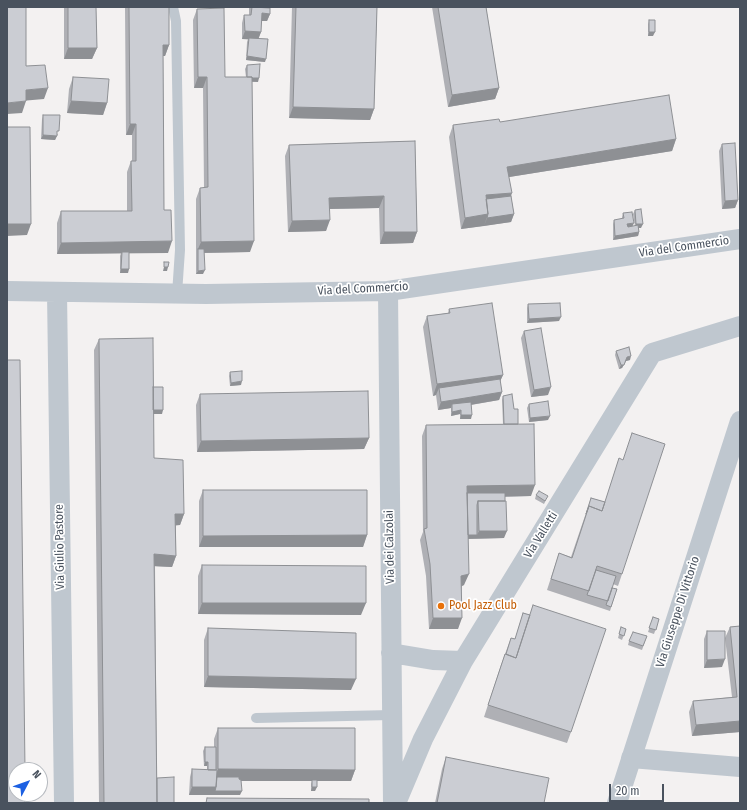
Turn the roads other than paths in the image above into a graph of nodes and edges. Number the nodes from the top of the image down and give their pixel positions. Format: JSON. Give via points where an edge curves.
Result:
{"nodes":[{"id":1,"x":173,"y":7,"type":"edge"},
{"id":2,"x":740,"y":239,"type":"edge"},
{"id":3,"x":7,"y":291,"type":"edge"},
{"id":4,"x":388,"y":291,"type":"junction"},
{"id":5,"x":57,"y":292,"type":"junction"},
{"id":6,"x":177,"y":294,"type":"junction"},
{"id":7,"x":740,"y":326,"type":"edge"},
{"id":8,"x":740,"y":421,"type":"edge"},
{"id":9,"x":391,"y":654,"type":"junction"},
{"id":10,"x":463,"y":661,"type":"junction"},
{"id":11,"x":392,"y":716,"type":"junction"},
{"id":12,"x":256,"y":718,"type":"dead end"},
{"id":13,"x":631,"y":758,"type":"junction"},
{"id":14,"x":740,"y":767,"type":"edge"},
{"id":15,"x":64,"y":803,"type":"edge"},
{"id":16,"x":395,"y":803,"type":"edge"},
{"id":17,"x":617,"y":803,"type":"edge"}],
"edges":[{"from":1,"to":6,"type":"lane","via":[[176,21],[180,250]]},
{"from":2,"to":4,"type":"street","name":"Via del Commercio"},
{"from":3,"to":5,"type":"street","name":"Via del Commercio"},
{"from":4,"to":6,"type":"street","name":"Via del Commercio"},
{"from":4,"to":9,"type":"street","name":"Via dei Calzolai"},
{"from":5,"to":6,"type":"street","name":"Via del Commercio"},
{"from":5,"to":15,"type":"street","name":"Via Giulio Pastore"},
{"from":7,"to":10,"type":"street","name":"Via Valletti","via":[[652,353]]},
{"from":8,"to":13,"type":"street","name":"Via Giuseppe Di Vittorio"},
{"from":9,"to":10,"type":"street"},
{"from":9,"to":11,"type":"street","name":"Via dei Calzolai"},
{"from":10,"to":16,"type":"street","name":"Via Valletti","via":[[423,739]]},
{"from":11,"to":12,"type":"lane"},
{"from":11,"to":16,"type":"street","name":"Via dei Calzolai"},
{"from":13,"to":14,"type":"street"},
{"from":13,"to":17,"type":"street","name":"Via Giuseppe Di Vittorio"}]}
